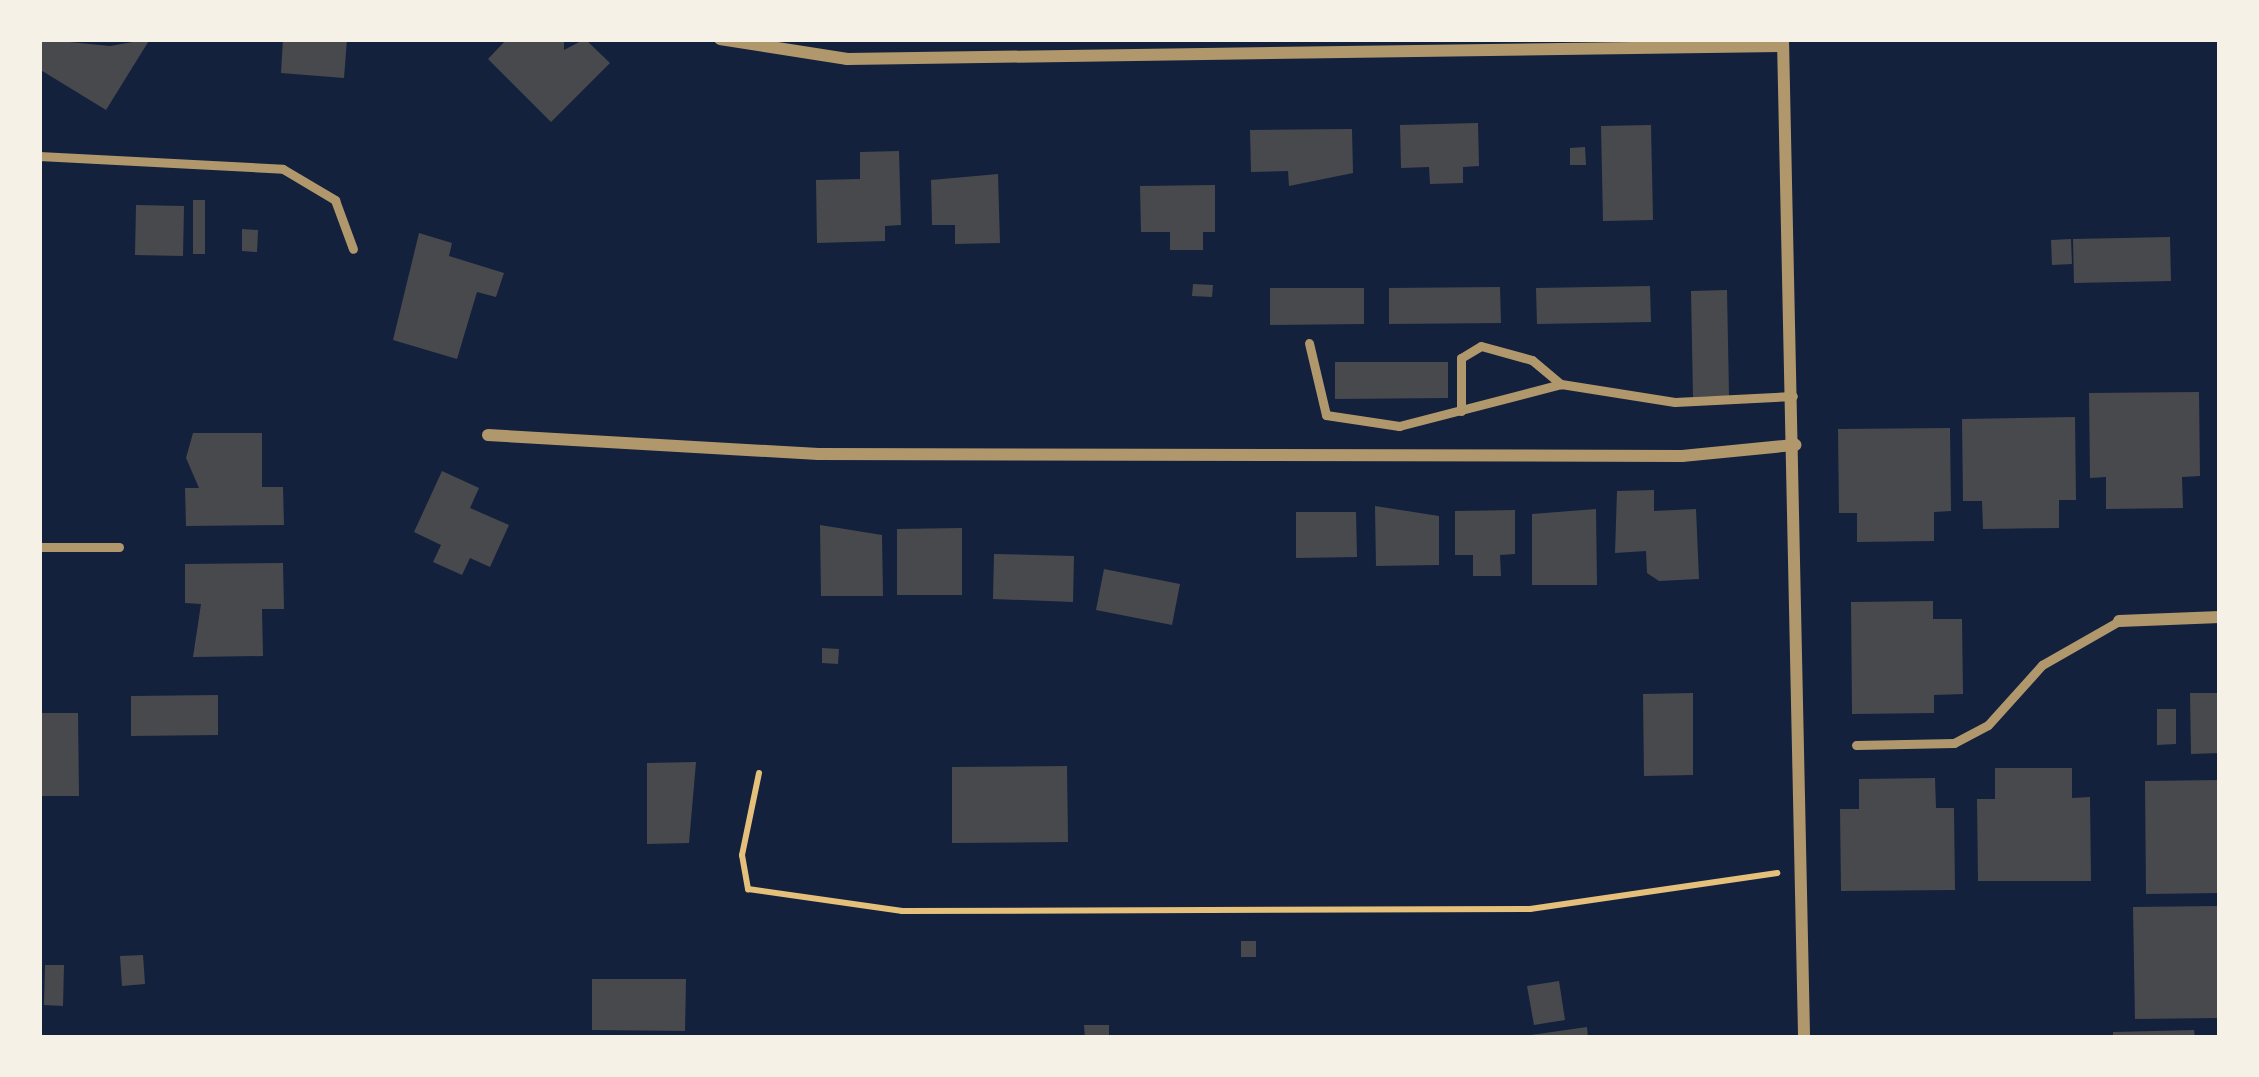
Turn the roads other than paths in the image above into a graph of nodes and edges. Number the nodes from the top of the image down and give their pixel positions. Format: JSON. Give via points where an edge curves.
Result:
{"nodes":[{"id":1,"x":720,"y":39,"type":"edge"},
{"id":2,"x":1783,"y":43,"type":"edge"},
{"id":3,"x":39,"y":155,"type":"edge"},
{"id":4,"x":353,"y":249,"type":"dead end"},
{"id":5,"x":1309,"y":343,"type":"dead end"},
{"id":6,"x":1561,"y":384,"type":"junction"},
{"id":7,"x":1793,"y":397,"type":"junction"},
{"id":8,"x":1461,"y":411,"type":"junction"},
{"id":9,"x":488,"y":435,"type":"dead end"},
{"id":10,"x":1795,"y":446,"type":"junction"},
{"id":11,"x":119,"y":547,"type":"dead end"},
{"id":12,"x":39,"y":548,"type":"edge"},
{"id":13,"x":2220,"y":617,"type":"edge"},
{"id":14,"x":2119,"y":621,"type":"joint"},
{"id":15,"x":1856,"y":745,"type":"dead end"},
{"id":16,"x":1804,"y":1038,"type":"edge"}],
"edges":[{"from":1,"to":2,"type":"street","via":[[847,58]]},
{"from":2,"to":7,"type":"street"},
{"from":3,"to":4,"type":"lane","via":[[283,169],[335,200]]},
{"from":5,"to":8,"type":"lane","via":[[1326,415],[1399,427]]},
{"from":6,"to":7,"type":"lane","via":[[1675,402]]},
{"from":6,"to":8,"type":"lane"},
{"from":6,"to":8,"type":"lane","via":[[1532,360],[1481,346],[1461,358]]},
{"from":7,"to":10,"type":"street"},
{"from":9,"to":10,"type":"street","via":[[818,454],[1682,456]]},
{"from":10,"to":16,"type":"street"},
{"from":11,"to":12,"type":"lane"},
{"from":13,"to":14,"type":"street"},
{"from":14,"to":15,"type":"lane","via":[[2042,665],[1988,725],[1954,742]]}]}
